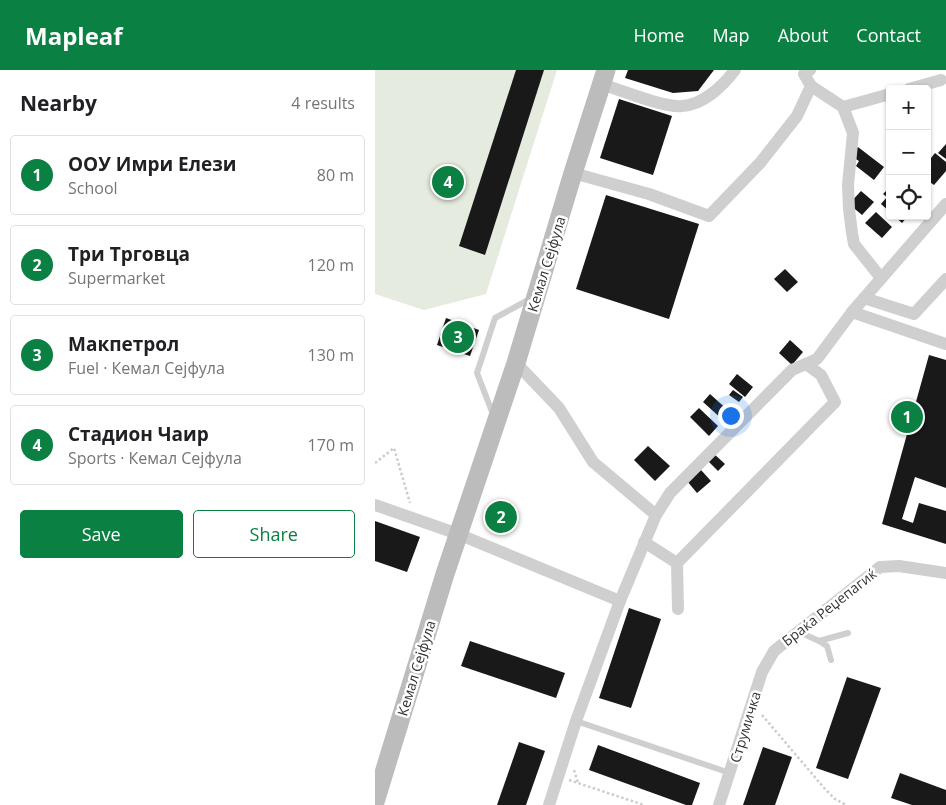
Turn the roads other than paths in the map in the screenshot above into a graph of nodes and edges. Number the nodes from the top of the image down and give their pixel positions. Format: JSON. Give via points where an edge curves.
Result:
{"nodes":[{"id":1,"x":735,"y":70,"type":"edge"},
{"id":2,"x":805,"y":71,"type":"edge"},
{"id":3,"x":603,"y":77,"type":"edge"},
{"id":4,"x":941,"y":80,"type":"dead end"},
{"id":5,"x":923,"y":85,"type":"edge"},
{"id":6,"x":811,"y":86,"type":"junction"},
{"id":7,"x":886,"y":95,"type":"edge"},
{"id":8,"x":843,"y":107,"type":"junction"},
{"id":9,"x":573,"y":173,"type":"junction"},
{"id":10,"x":946,"y":204,"type":"edge"},
{"id":11,"x":881,"y":278,"type":"junction"},
{"id":12,"x":946,"y":279,"type":"edge"},
{"id":13,"x":536,"y":296,"type":"junction"},
{"id":14,"x":864,"y":298,"type":"junction"},
{"id":15,"x":852,"y":312,"type":"junction"},
{"id":16,"x":946,"y":344,"type":"edge"},
{"id":17,"x":516,"y":363,"type":"junction"},
{"id":18,"x":806,"y":364,"type":"junction"},
{"id":19,"x":497,"y":424,"type":"junction"},
{"id":20,"x":375,"y":505,"type":"edge"},
{"id":21,"x":656,"y":515,"type":"junction"},
{"id":22,"x":458,"y":534,"type":"junction"},
{"id":23,"x":644,"y":542,"type":"junction"},
{"id":24,"x":677,"y":563,"type":"junction"},
{"id":25,"x":946,"y":573,"type":"edge"},
{"id":26,"x":620,"y":601,"type":"junction"},
{"id":27,"x":678,"y":609,"type":"dead end"},
{"id":28,"x":797,"y":631,"type":"junction"},
{"id":29,"x":848,"y":633,"type":"dead end"},
{"id":30,"x":819,"y":641,"type":"junction"},
{"id":31,"x":774,"y":651,"type":"joint"},
{"id":32,"x":831,"y":660,"type":"dead end"},
{"id":33,"x":576,"y":722,"type":"junction"},
{"id":34,"x":730,"y":774,"type":"junction"},
{"id":35,"x":375,"y":802,"type":"edge"},
{"id":36,"x":549,"y":805,"type":"edge"},
{"id":37,"x":719,"y":805,"type":"edge"}],
"edges":[{"from":1,"to":3,"type":"street","via":[[713,93],[681,107],[668,105]]},
{"from":2,"to":6,"type":"street"},
{"from":3,"to":9,"type":"street","name":"Кемал Сејфула"},
{"from":4,"to":5,"type":"street"},
{"from":6,"to":8,"type":"street"},
{"from":6,"to":9,"type":"street","via":[[797,116],[709,216],[649,194]]},
{"from":7,"to":8,"type":"street"},
{"from":8,"to":11,"type":"street","via":[[853,133],[848,185],[854,244]]},
{"from":9,"to":13,"type":"street","name":"Кемал Сејфула"},
{"from":10,"to":11,"type":"street"},
{"from":11,"to":14,"type":"street"},
{"from":12,"to":14,"type":"street","via":[[914,314]]},
{"from":13,"to":17,"type":"street","name":"Кемал Сејфула"},
{"from":13,"to":19,"type":"lane","via":[[495,318],[477,372]]},
{"from":14,"to":15,"type":"street"},
{"from":15,"to":16,"type":"street"},
{"from":15,"to":18,"type":"street","via":[[817,359]]},
{"from":17,"to":19,"type":"street","name":"Кемал Сејфула"},
{"from":17,"to":21,"type":"street","via":[[559,408],[593,462]]},
{"from":18,"to":21,"type":"street","via":[[792,370],[670,493]]},
{"from":18,"to":24,"type":"street","via":[[821,375],[835,402]]},
{"from":19,"to":22,"type":"street","name":"Кемал Сејфула"},
{"from":20,"to":22,"type":"street"},
{"from":21,"to":23,"type":"street"},
{"from":22,"to":26,"type":"street"},
{"from":22,"to":35,"type":"street","name":"Кемал Сејфула"},
{"from":23,"to":24,"type":"street"},
{"from":23,"to":26,"type":"street"},
{"from":24,"to":27,"type":"street"},
{"from":25,"to":28,"type":"street","name":"Браќа Реџепагиќ","via":[[899,566],[881,567]]},
{"from":26,"to":33,"type":"street"},
{"from":28,"to":30,"type":"lane"},
{"from":28,"to":31,"type":"street","name":"Браќа Реџепагиќ"},
{"from":29,"to":30,"type":"lane"},
{"from":30,"to":32,"type":"lane","via":[[827,646]]},
{"from":31,"to":34,"type":"street","name":"Струмичка","via":[[762,672]]},
{"from":33,"to":34,"type":"lane"},
{"from":33,"to":36,"type":"street"},
{"from":34,"to":37,"type":"street","name":"Струмичка"}]}
